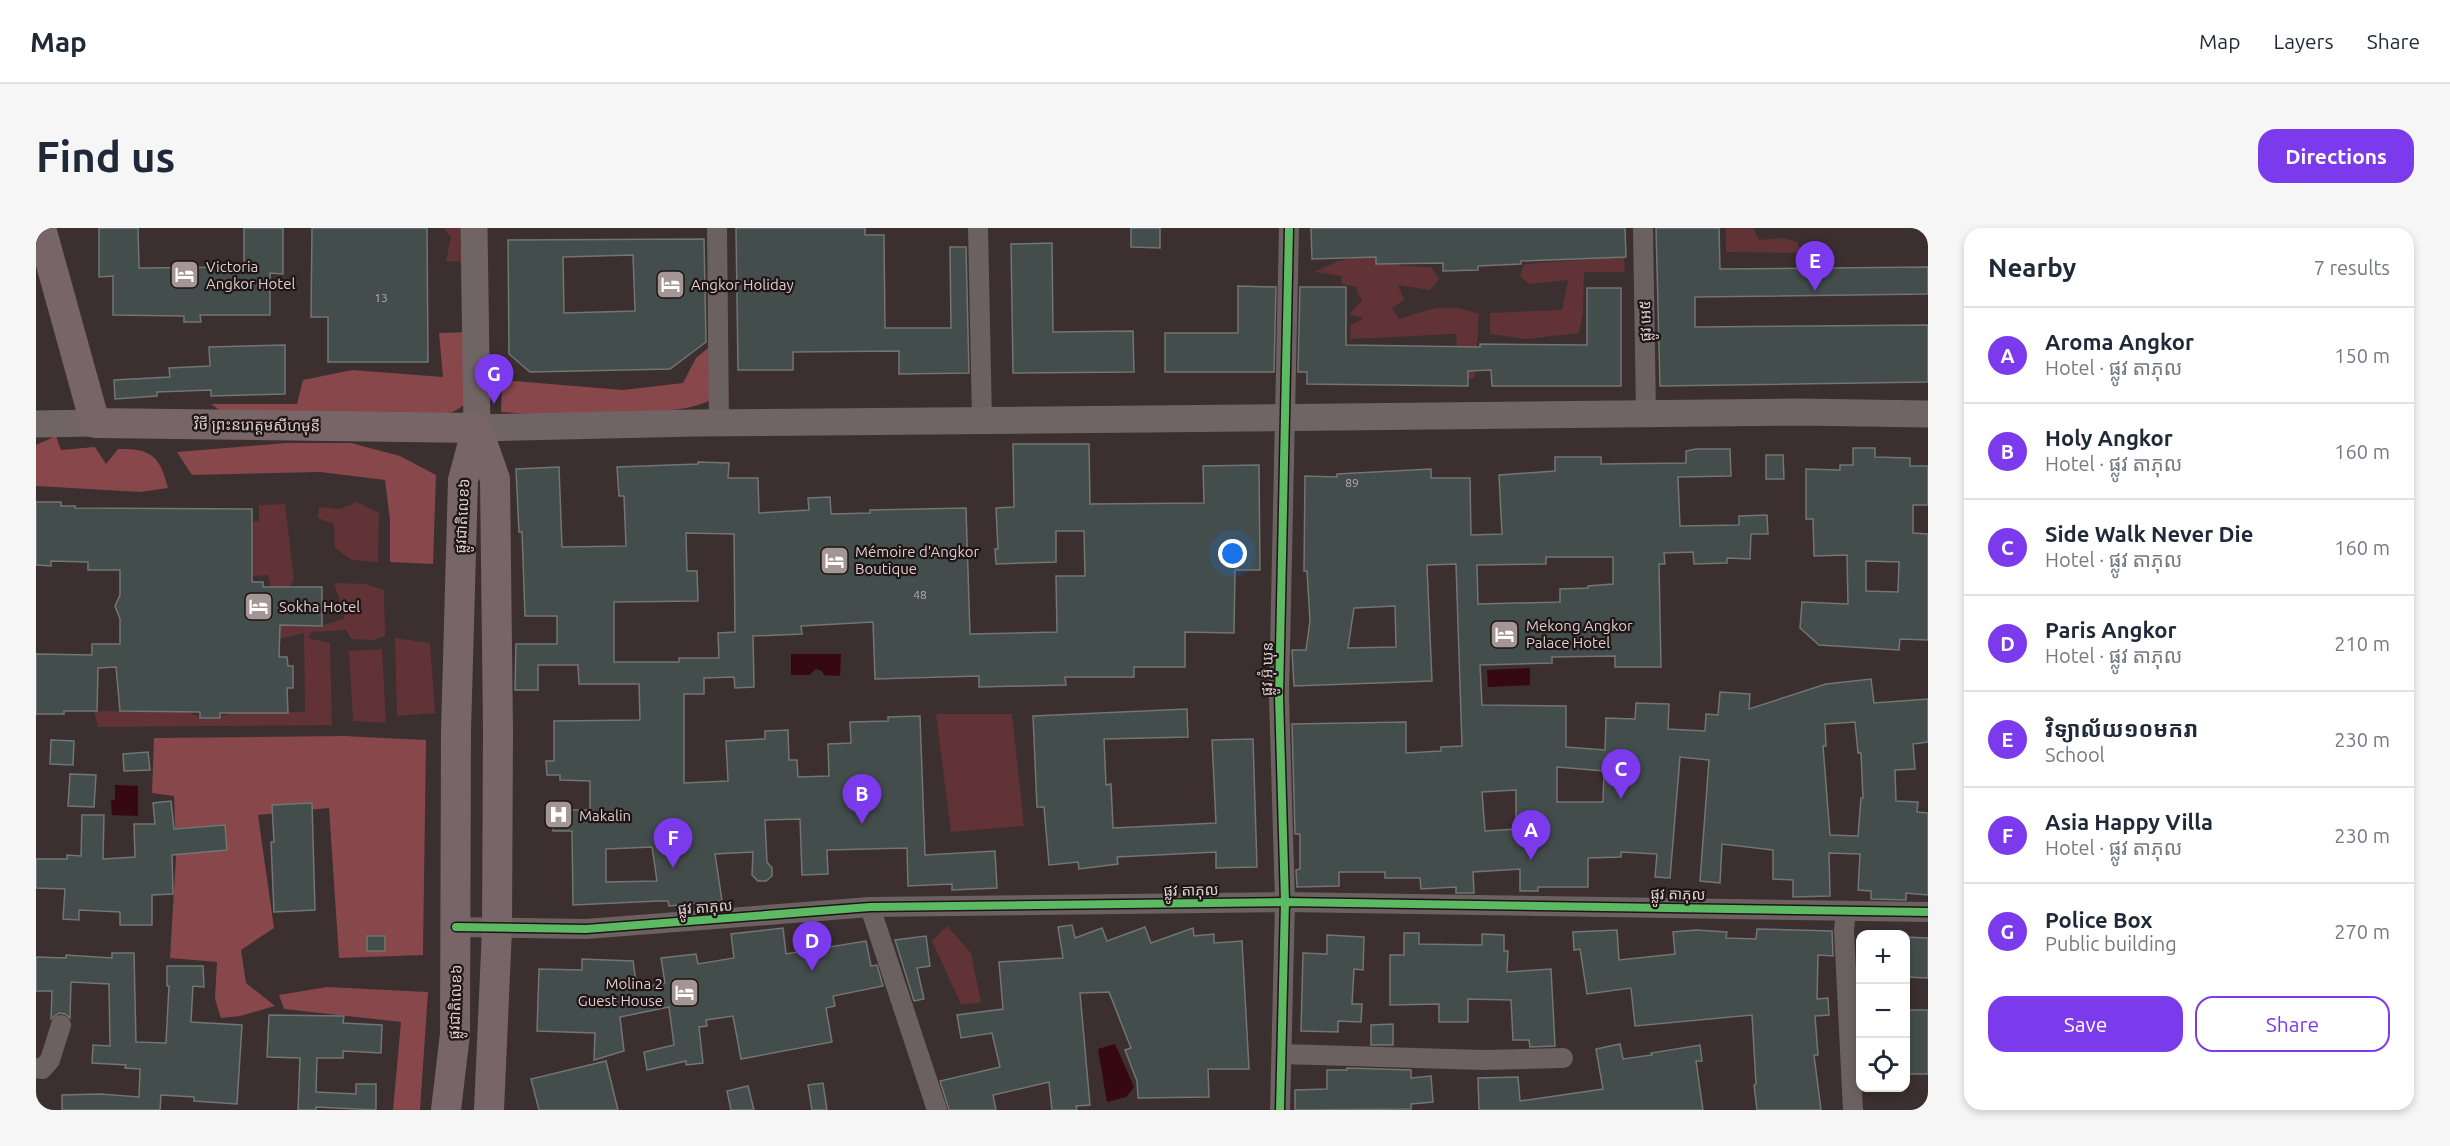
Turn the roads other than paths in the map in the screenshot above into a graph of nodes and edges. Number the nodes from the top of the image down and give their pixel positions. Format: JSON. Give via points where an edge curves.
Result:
{"nodes":[{"id":1,"x":40,"y":228,"type":"edge"},
{"id":2,"x":474,"y":228,"type":"edge"},
{"id":3,"x":717,"y":228,"type":"edge"},
{"id":4,"x":978,"y":228,"type":"edge"},
{"id":5,"x":1288,"y":228,"type":"edge"},
{"id":6,"x":1643,"y":228,"type":"edge"},
{"id":7,"x":1646,"y":414,"type":"junction"},
{"id":8,"x":1928,"y":414,"type":"edge"},
{"id":9,"x":1285,"y":417,"type":"junction"},
{"id":10,"x":982,"y":420,"type":"junction"},
{"id":11,"x":95,"y":423,"type":"junction"},
{"id":12,"x":719,"y":423,"type":"junction"},
{"id":13,"x":36,"y":424,"type":"edge"},
{"id":14,"x":477,"y":428,"type":"junction"},
{"id":15,"x":1285,"y":902,"type":"junction"},
{"id":16,"x":870,"y":907,"type":"junction"},
{"id":17,"x":1846,"y":911,"type":"junction"},
{"id":18,"x":1928,"y":912,"type":"edge"},
{"id":19,"x":456,"y":927,"type":"junction"},
{"id":20,"x":497,"y":929,"type":"junction"},
{"id":21,"x":61,"y":1025,"type":"dead end"},
{"id":22,"x":1282,"y":1054,"type":"junction"},
{"id":23,"x":1563,"y":1058,"type":"dead end"},
{"id":24,"x":36,"y":1068,"type":"edge"},
{"id":25,"x":446,"y":1110,"type":"edge"},
{"id":26,"x":489,"y":1110,"type":"edge"},
{"id":27,"x":937,"y":1110,"type":"edge"},
{"id":28,"x":1281,"y":1110,"type":"edge"},
{"id":29,"x":1853,"y":1110,"type":"edge"}],
"edges":[{"from":1,"to":11,"type":"main road"},
{"from":2,"to":14,"type":"main road"},
{"from":3,"to":12,"type":"street"},
{"from":4,"to":10,"type":"street"},
{"from":5,"to":9,"type":"street","name":"ផ្លូវ អ៊ុំ ឃុន"},
{"from":6,"to":7,"type":"street","name":"ផ្លូវ អេ៥"},
{"from":7,"to":8,"type":"main road"},
{"from":7,"to":9,"type":"main road"},
{"from":9,"to":10,"type":"main road"},
{"from":9,"to":15,"type":"street","name":"ផ្លូវ អ៊ុំ ឃុន","via":[[1280,696]]},
{"from":10,"to":12,"type":"main road"},
{"from":11,"to":13,"type":"main road","name":"វិថី ព្រះនរោត្ដមសីហមុនី"},
{"from":11,"to":14,"type":"main road","name":"វិថី ព្រះនរោត្ដមសីហមុនី"},
{"from":12,"to":14,"type":"main road"},
{"from":14,"to":19,"type":"main road","name":"ផ្លូវជាតិលេខ៦","via":[[463,480],[456,720]]},
{"from":14,"to":20,"type":"main road","name":"ផ្លូវជាតិលេខ៦","via":[[495,479]]},
{"from":15,"to":16,"type":"street","name":"ផ្លូវ តាភុល"},
{"from":15,"to":17,"type":"street","name":"ផ្លូវ តាភុល"},
{"from":15,"to":22,"type":"street","name":"ផ្លូវ អ៊ុំ ឃុន"},
{"from":16,"to":20,"type":"street","name":"ផ្លូវ តាភុល","via":[[586,929]]},
{"from":16,"to":27,"type":"street"},
{"from":17,"to":18,"type":"street","name":"ផ្លូវ តាភុល"},
{"from":17,"to":29,"type":"street"},
{"from":19,"to":20,"type":"street","name":"ផ្លូវ តាភុល"},
{"from":19,"to":25,"type":"main road","name":"ផ្លូវជាតិលេខ៦","via":[[455,1034]]},
{"from":20,"to":26,"type":"main road","name":"ផ្លូវជាតិលេខ៦"},
{"from":21,"to":24,"type":"street","via":[[50,1060],[42,1069]]},
{"from":22,"to":23,"type":"street","via":[[1484,1060]]},
{"from":22,"to":28,"type":"street","name":"ផ្លូវ អ៊ុំ ឃុន"}]}
